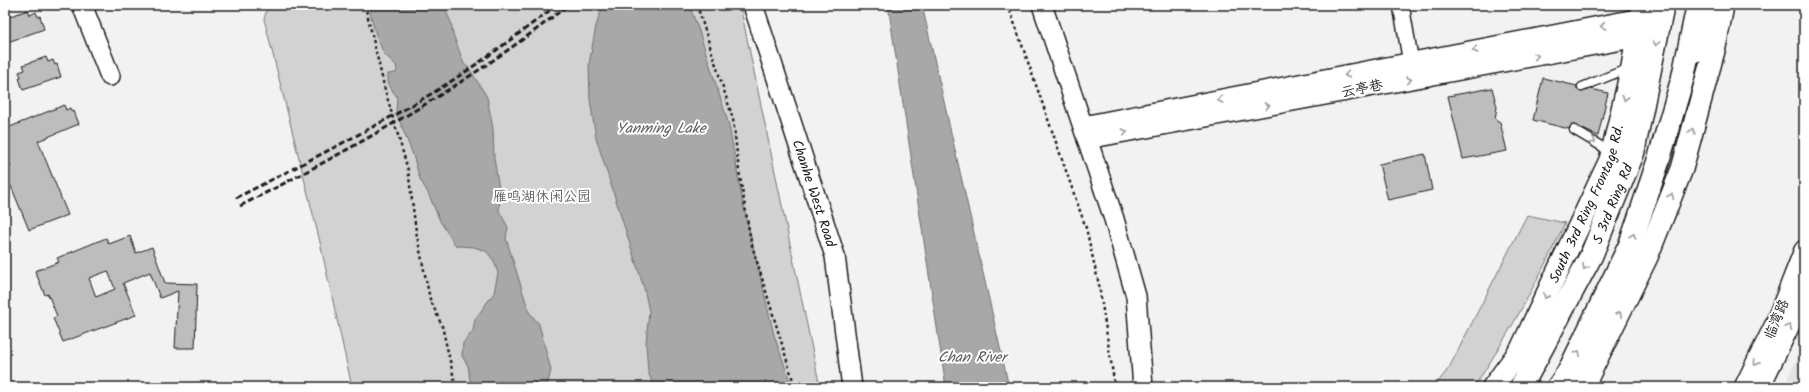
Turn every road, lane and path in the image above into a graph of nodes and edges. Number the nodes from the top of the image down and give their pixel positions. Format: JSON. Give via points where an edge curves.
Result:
{"nodes":[{"id":1,"x":82,"y":5,"type":"edge"},
{"id":2,"x":365,"y":5,"type":"edge"},
{"id":3,"x":697,"y":5,"type":"edge"},
{"id":4,"x":753,"y":5,"type":"edge"},
{"id":5,"x":1008,"y":5,"type":"edge"},
{"id":6,"x":1042,"y":5,"type":"edge"},
{"id":7,"x":1401,"y":5,"type":"edge"},
{"id":8,"x":1664,"y":5,"type":"edge"},
{"id":9,"x":1698,"y":5,"type":"edge"},
{"id":10,"x":1720,"y":5,"type":"edge"},
{"id":11,"x":1723,"y":5,"type":"edge"},
{"id":12,"x":1640,"y":20,"type":"edge"},
{"id":13,"x":1411,"y":63,"type":"junction"},
{"id":14,"x":1632,"y":67,"type":"junction"},
{"id":15,"x":110,"y":76,"type":"dead end"},
{"id":16,"x":1683,"y":77,"type":"junction"},
{"id":17,"x":1582,"y":87,"type":"dead end"},
{"id":18,"x":1574,"y":130,"type":"dead end"},
{"id":19,"x":1085,"y":133,"type":"junction"},
{"id":20,"x":1611,"y":156,"type":"junction"},
{"id":21,"x":1802,"y":261,"type":"edge"},
{"id":22,"x":1804,"y":284,"type":"edge"},
{"id":23,"x":456,"y":387,"type":"edge"},
{"id":24,"x":795,"y":387,"type":"edge"},
{"id":25,"x":852,"y":387,"type":"edge"},
{"id":26,"x":1116,"y":387,"type":"edge"},
{"id":27,"x":1143,"y":387,"type":"edge"},
{"id":28,"x":1493,"y":387,"type":"edge"},
{"id":29,"x":1521,"y":387,"type":"edge"},
{"id":30,"x":1558,"y":387,"type":"edge"},
{"id":31,"x":1583,"y":387,"type":"edge"},
{"id":32,"x":1744,"y":387,"type":"edge"},
{"id":33,"x":1760,"y":387,"type":"edge"}],
"edges":[{"from":1,"to":15,"type":"street"},
{"from":2,"to":23,"type":"path","via":[[385,90],[408,170],[416,231],[430,299],[442,326]]},
{"from":3,"to":24,"type":"path","via":[[732,119],[751,242]]},
{"from":4,"to":25,"type":"street","name":"Chanhe West Road","via":[[835,256]]},
{"from":5,"to":26,"type":"path","via":[[1086,228],[1099,285]]},
{"from":6,"to":19,"type":"street"},
{"from":7,"to":13,"type":"street"},
{"from":8,"to":29,"type":"highway","name":"S 3rd Ring Rd","one_way":true,"via":[[1633,153],[1591,256]]},
{"from":9,"to":16,"type":"highway","name":"S 3rd Ring Rd"},
{"from":10,"to":16,"type":"highway"},
{"from":31,"to":11,"type":"main road","one_way":true,"via":[[1647,257],[1682,169],[1715,47]]},
{"from":12,"to":13,"type":"street","one_way":true},
{"from":12,"to":14,"type":"main road","name":"South 3rd Ring Frontage Rd."},
{"from":19,"to":12,"type":"street","name":"云亭巷","one_way":true},
{"from":13,"to":19,"type":"street","one_way":true},
{"from":14,"to":17,"type":"lane"},
{"from":14,"to":20,"type":"main road","name":"South 3rd Ring Frontage Rd.","one_way":true},
{"from":30,"to":16,"type":"highway","name":"S 3rd Ring Rd","one_way":true,"via":[[1569,371],[1630,245]]},
{"from":18,"to":20,"type":"lane","one_way":true},
{"from":19,"to":27,"type":"street","via":[[1136,296]]},
{"from":20,"to":28,"type":"main road","name":"South 3rd Ring Frontage Rd.","one_way":true,"via":[[1520,350]]},
{"from":21,"to":32,"type":"street","name":"临湾路","one_way":true},
{"from":33,"to":22,"type":"street","name":"临湾路","one_way":true,"via":[[1792,321]]}]}
